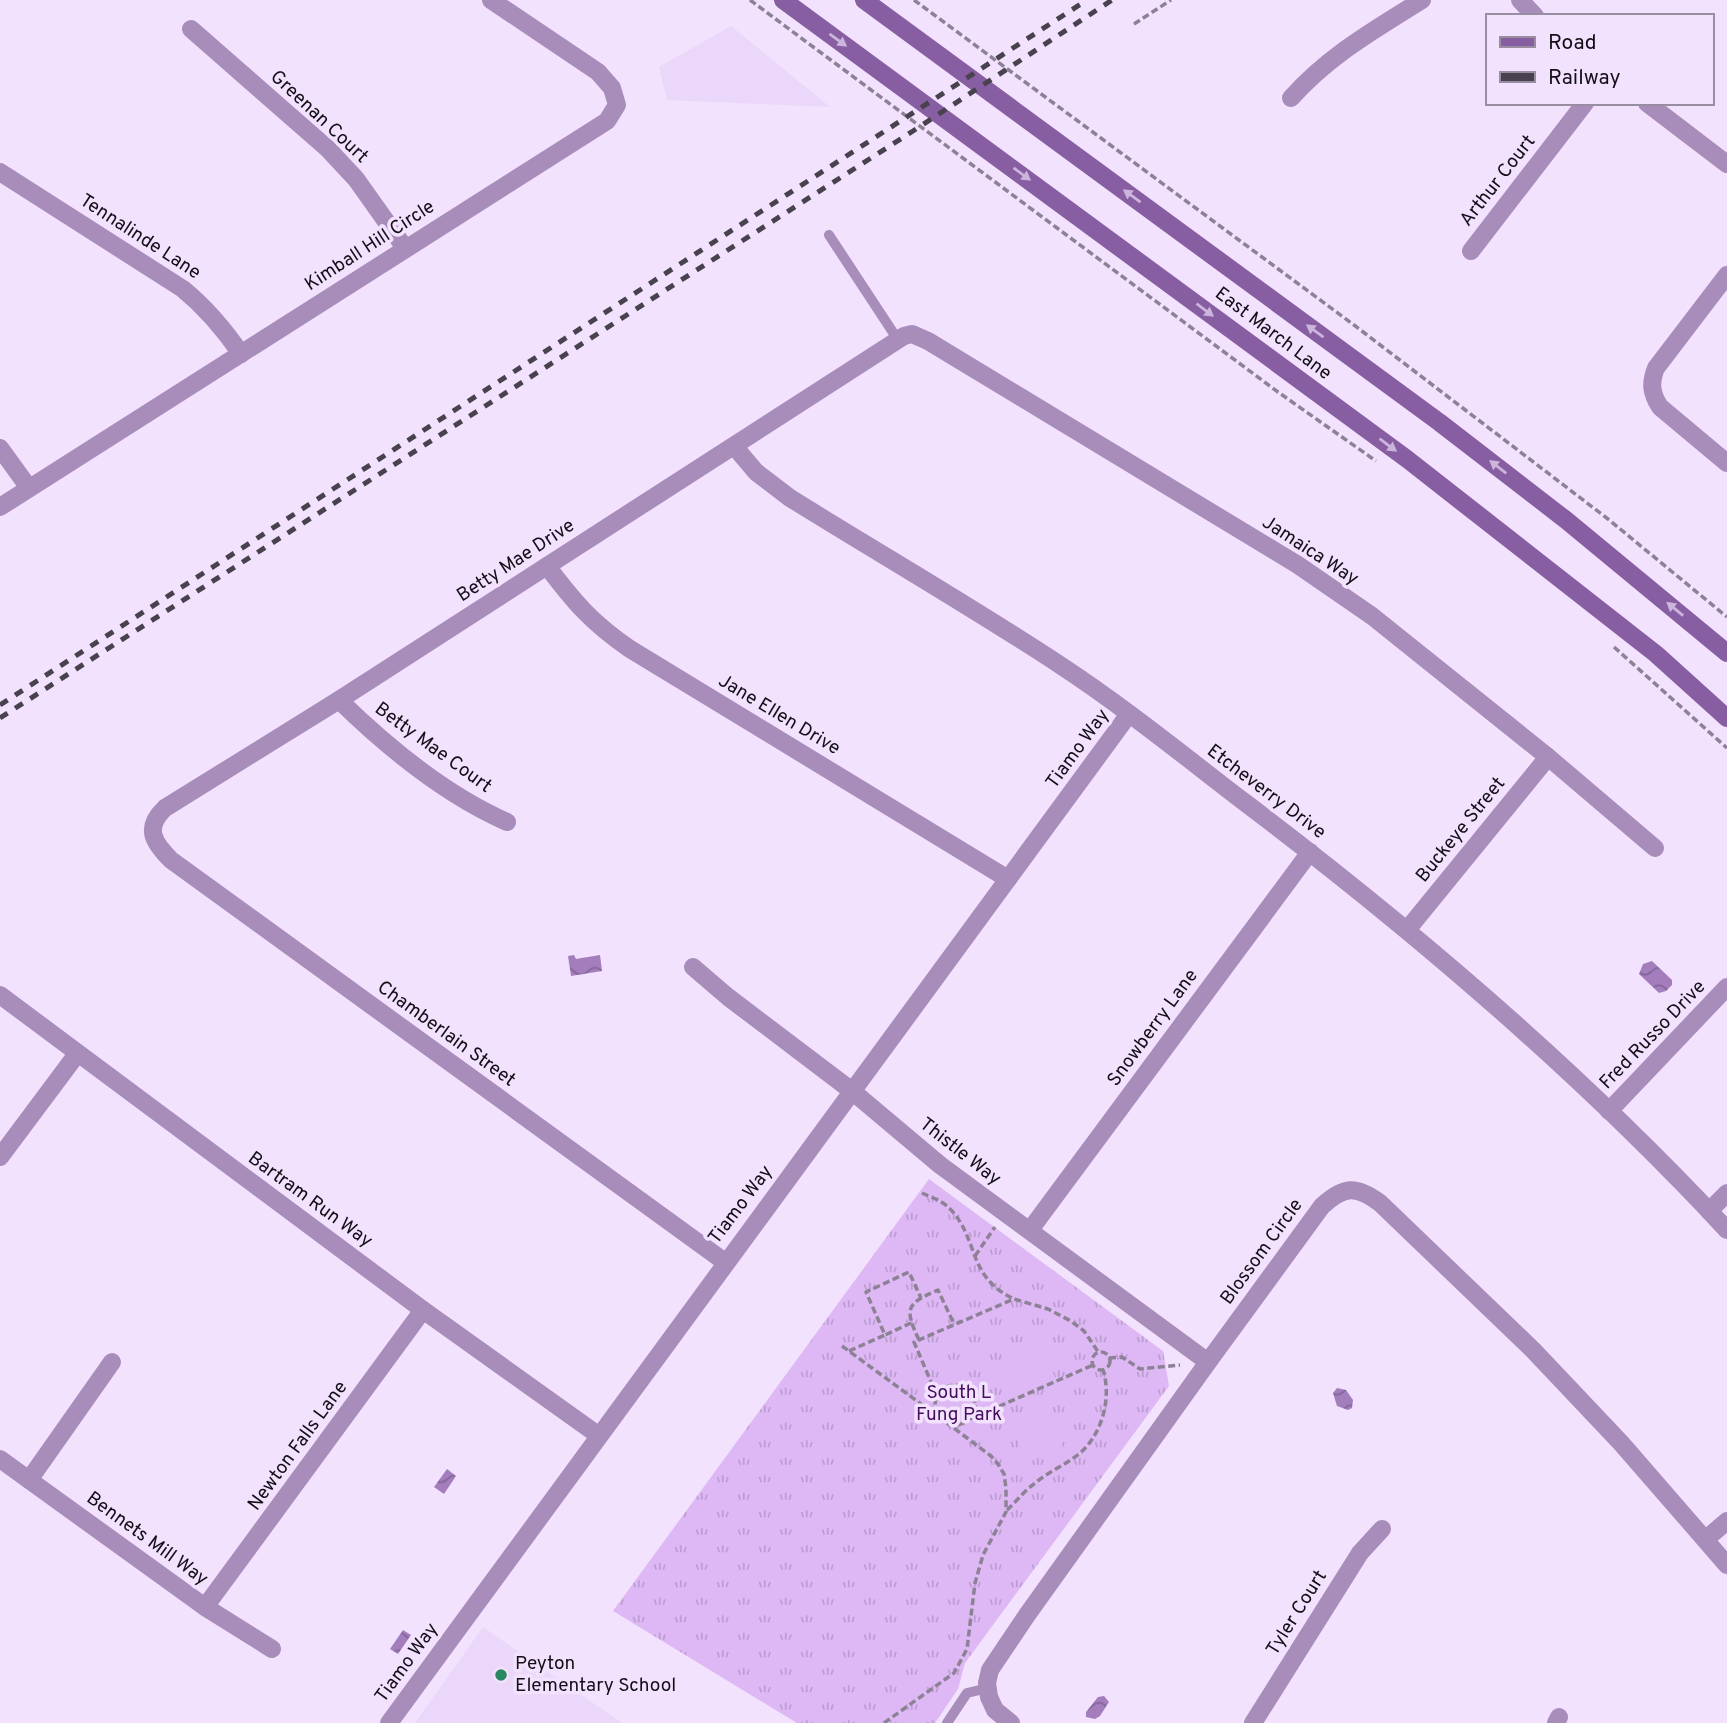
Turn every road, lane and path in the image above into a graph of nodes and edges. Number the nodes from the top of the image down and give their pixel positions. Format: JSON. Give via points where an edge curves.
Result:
{"nodes":[{"id":1,"x":491,"y":0,"type":"edge"},
{"id":2,"x":750,"y":0,"type":"edge"},
{"id":3,"x":783,"y":0,"type":"edge"},
{"id":4,"x":864,"y":0,"type":"edge"},
{"id":5,"x":914,"y":0,"type":"edge"},
{"id":6,"x":1171,"y":0,"type":"edge"},
{"id":7,"x":1422,"y":0,"type":"edge"},
{"id":8,"x":1520,"y":0,"type":"edge"},
{"id":9,"x":1533,"y":14,"type":"edge"},
{"id":10,"x":1134,"y":24,"type":"dead end"},
{"id":11,"x":191,"y":30,"type":"dead end"},
{"id":12,"x":1291,"y":98,"type":"dead end"},
{"id":13,"x":1583,"y":105,"type":"edge"},
{"id":14,"x":1650,"y":105,"type":"edge"},
{"id":15,"x":1727,"y":164,"type":"edge"},
{"id":16,"x":0,"y":172,"type":"edge"},
{"id":17,"x":829,"y":235,"type":"dead end"},
{"id":18,"x":405,"y":248,"type":"junction"},
{"id":19,"x":1471,"y":251,"type":"dead end"},
{"id":20,"x":1727,"y":275,"type":"edge"},
{"id":21,"x":905,"y":337,"type":"junction"},
{"id":22,"x":242,"y":354,"type":"junction"},
{"id":23,"x":734,"y":446,"type":"junction"},
{"id":24,"x":0,"y":448,"type":"edge"},
{"id":25,"x":1378,"y":463,"type":"dead end"},
{"id":26,"x":1727,"y":463,"type":"edge"},
{"id":27,"x":29,"y":488,"type":"junction"},
{"id":28,"x":0,"y":508,"type":"edge"},
{"id":29,"x":547,"y":566,"type":"junction"},
{"id":30,"x":1727,"y":617,"type":"edge"},
{"id":31,"x":1614,"y":646,"type":"dead end"},
{"id":32,"x":1727,"y":653,"type":"edge"},
{"id":33,"x":339,"y":700,"type":"junction"},
{"id":34,"x":1129,"y":714,"type":"junction"},
{"id":35,"x":1727,"y":718,"type":"edge"},
{"id":36,"x":1727,"y":748,"type":"edge"},
{"id":37,"x":1548,"y":757,"type":"junction"},
{"id":38,"x":507,"y":822,"type":"dead end"},
{"id":39,"x":152,"y":831,"type":"joint"},
{"id":40,"x":1654,"y":848,"type":"dead end"},
{"id":41,"x":1310,"y":852,"type":"junction"},
{"id":42,"x":1008,"y":879,"type":"junction"},
{"id":43,"x":1407,"y":930,"type":"junction"},
{"id":44,"x":693,"y":967,"type":"dead end"},
{"id":45,"x":1727,"y":987,"type":"edge"},
{"id":46,"x":0,"y":995,"type":"edge"},
{"id":47,"x":77,"y":1054,"type":"junction"},
{"id":48,"x":852,"y":1091,"type":"junction"},
{"id":49,"x":1609,"y":1111,"type":"junction"},
{"id":50,"x":0,"y":1157,"type":"edge"},
{"id":51,"x":922,"y":1193,"type":"dead end"},
{"id":52,"x":1727,"y":1193,"type":"edge"},
{"id":53,"x":1709,"y":1211,"type":"junction"},
{"id":54,"x":995,"y":1227,"type":"dead end"},
{"id":55,"x":1030,"y":1230,"type":"junction"},
{"id":56,"x":1727,"y":1230,"type":"edge"},
{"id":57,"x":975,"y":1256,"type":"junction"},
{"id":58,"x":725,"y":1262,"type":"junction"},
{"id":59,"x":921,"y":1298,"type":"junction"},
{"id":60,"x":1013,"y":1299,"type":"junction"},
{"id":61,"x":423,"y":1310,"type":"junction"},
{"id":62,"x":911,"y":1323,"type":"junction"},
{"id":63,"x":954,"y":1325,"type":"junction"},
{"id":64,"x":885,"y":1335,"type":"junction"},
{"id":65,"x":919,"y":1340,"type":"junction"},
{"id":66,"x":842,"y":1346,"type":"dead end"},
{"id":67,"x":849,"y":1351,"type":"junction"},
{"id":68,"x":1098,"y":1353,"type":"junction"},
{"id":69,"x":1109,"y":1358,"type":"junction"},
{"id":70,"x":112,"y":1362,"type":"dead end"},
{"id":71,"x":1208,"y":1362,"type":"junction"},
{"id":72,"x":1093,"y":1365,"type":"junction"},
{"id":73,"x":1103,"y":1370,"type":"junction"},
{"id":74,"x":937,"y":1396,"type":"junction"},
{"id":75,"x":939,"y":1417,"type":"junction"},
{"id":76,"x":970,"y":1419,"type":"junction"},
{"id":77,"x":947,"y":1423,"type":"junction"},
{"id":78,"x":598,"y":1435,"type":"junction"},
{"id":79,"x":0,"y":1459,"type":"edge"},
{"id":80,"x":29,"y":1480,"type":"junction"},
{"id":81,"x":1006,"y":1511,"type":"junction"},
{"id":82,"x":1727,"y":1521,"type":"edge"},
{"id":83,"x":1382,"y":1529,"type":"dead end"},
{"id":84,"x":1706,"y":1539,"type":"junction"},
{"id":85,"x":1727,"y":1565,"type":"edge"},
{"id":86,"x":205,"y":1607,"type":"junction"},
{"id":87,"x":272,"y":1649,"type":"dead end"},
{"id":88,"x":988,"y":1693,"type":"junction"},
{"id":89,"x":389,"y":1723,"type":"edge"},
{"id":90,"x":884,"y":1723,"type":"edge"},
{"id":91,"x":947,"y":1723,"type":"edge"},
{"id":92,"x":1011,"y":1723,"type":"edge"},
{"id":93,"x":1253,"y":1723,"type":"edge"}],
"edges":[{"from":1,"to":18,"type":"street","name":"Kimball Hill Circle","via":[[598,72],[612,88],[617,105],[607,121],[589,134]]},
{"from":2,"to":25,"type":"path"},
{"from":3,"to":35,"type":"main road","name":"East March Lane","one_way":true,"via":[[1407,459],[1656,654]]},
{"from":32,"to":4,"type":"main road","name":"East March Lane","one_way":true,"via":[[1450,430]]},
{"from":5,"to":30,"type":"path","via":[[1354,325],[1608,519]]},
{"from":6,"to":10,"type":"path"},
{"from":7,"to":12,"type":"street","via":[[1337,54]]},
{"from":8,"to":9,"type":"street"},
{"from":11,"to":18,"type":"street","name":"Greenan Court","via":[[328,149],[356,179]]},
{"from":13,"to":19,"type":"street","name":"Arthur Court"},
{"from":14,"to":15,"type":"street"},
{"from":16,"to":22,"type":"street","name":"Tennalinde Lane","via":[[183,289],[205,307]]},
{"from":17,"to":21,"type":"lane"},
{"from":18,"to":22,"type":"street","name":"Kimball Hill Circle"},
{"from":20,"to":26,"type":"street","via":[[1656,368],[1651,386],[1660,407]]},
{"from":21,"to":23,"type":"street","name":"Betty Mae Drive"},
{"from":21,"to":37,"type":"street","name":"Jamaica Way","via":[[928,341],[1297,565],[1372,616]]},
{"from":22,"to":27,"type":"street","name":"Kimball Hill Circle"},
{"from":23,"to":29,"type":"street","name":"Betty Mae Drive"},
{"from":23,"to":34,"type":"street","name":"Etcheverry Drive","via":[[756,472],[790,498],[1061,666]]},
{"from":24,"to":27,"type":"street"},
{"from":27,"to":28,"type":"street","name":"Kimball Hill Circle"},
{"from":29,"to":33,"type":"street","name":"Betty Mae Drive"},
{"from":29,"to":42,"type":"street","name":"Jane Ellen Drive","via":[[578,607],[620,642]]},
{"from":31,"to":36,"type":"path"},
{"from":33,"to":38,"type":"street","name":"Betty Mae Court","via":[[374,735],[476,808]]},
{"from":33,"to":39,"type":"street","name":"Betty Mae Drive","via":[[165,808]]},
{"from":34,"to":41,"type":"street","name":"Etcheverry Drive"},
{"from":34,"to":42,"type":"street","name":"Tiamo Way"},
{"from":37,"to":40,"type":"street","name":"Jamaica Way"},
{"from":37,"to":43,"type":"street","name":"Buckeye Street"},
{"from":39,"to":58,"type":"street","name":"Chamberlain Street","via":[[157,846],[171,860]]},
{"from":41,"to":43,"type":"street","name":"Etcheverry Drive"},
{"from":41,"to":55,"type":"street","name":"Snowberry Lane"},
{"from":42,"to":48,"type":"street","name":"Tiamo Way"},
{"from":43,"to":49,"type":"street","name":"Etcheverry Drive"},
{"from":44,"to":48,"type":"street","name":"Thistle Way"},
{"from":45,"to":49,"type":"street","name":"Fred Russo Drive"},
{"from":46,"to":47,"type":"street","name":"Bartram Run Way"},
{"from":47,"to":50,"type":"street"},
{"from":47,"to":61,"type":"street","name":"Bartram Run Way"},
{"from":48,"to":55,"type":"street","name":"Thistle Way","via":[[940,1165]]},
{"from":48,"to":58,"type":"street","name":"Tiamo Way"},
{"from":49,"to":53,"type":"street","name":"Etcheverry Drive"},
{"from":51,"to":57,"type":"path","via":[[953,1214]]},
{"from":52,"to":53,"type":"street"},
{"from":53,"to":56,"type":"street","name":"Etcheverry Drive"},
{"from":54,"to":57,"type":"path"},
{"from":55,"to":71,"type":"street","name":"Thistle Way"},
{"from":57,"to":60,"type":"path","via":[[992,1287]]},
{"from":58,"to":78,"type":"street","name":"Tiamo Way"},
{"from":59,"to":62,"type":"path","via":[[909,1308]]},
{"from":59,"to":63,"type":"path","via":[[938,1290]]},
{"from":59,"to":64,"type":"path","via":[[909,1272],[866,1292]]},
{"from":60,"to":63,"type":"path"},
{"from":60,"to":68,"type":"path","via":[[1071,1321]]},
{"from":61,"to":78,"type":"street","name":"Bartram Run Way"},
{"from":61,"to":86,"type":"street","name":"Newton Falls Lane"},
{"from":62,"to":64,"type":"path"},
{"from":62,"to":65,"type":"path"},
{"from":63,"to":65,"type":"path"},
{"from":64,"to":67,"type":"path"},
{"from":65,"to":74,"type":"path","via":[[914,1342]]},
{"from":66,"to":67,"type":"path"},
{"from":67,"to":75,"type":"path"},
{"from":68,"to":69,"type":"path"},
{"from":68,"to":72,"type":"path"},
{"from":69,"to":71,"type":"path","via":[[1122,1357],[1140,1369]]},
{"from":69,"to":73,"type":"path"},
{"from":70,"to":80,"type":"street"},
{"from":71,"to":84,"type":"street","name":"Blossom Circle","via":[[1322,1206],[1349,1189],[1366,1193],[1533,1350]]},
{"from":71,"to":88,"type":"street","name":"Blossom Circle","via":[[990,1670]]},
{"from":72,"to":73,"type":"path"},
{"from":72,"to":76,"type":"path"},
{"from":73,"to":81,"type":"path","via":[[1108,1392],[1091,1441],[1032,1485]]},
{"from":74,"to":75,"type":"path"},
{"from":74,"to":76,"type":"path","via":[[953,1385],[966,1388],[974,1399]]},
{"from":75,"to":77,"type":"path"},
{"from":76,"to":77,"type":"path","via":[[959,1425]]},
{"from":77,"to":81,"type":"path","via":[[998,1464],[1004,1474]]},
{"from":78,"to":89,"type":"street","name":"Tiamo Way"},
{"from":79,"to":80,"type":"street","name":"Bennets Mill Way"},
{"from":80,"to":86,"type":"street","name":"Bennets Mill Way"},
{"from":81,"to":90,"type":"path","via":[[983,1555],[967,1649],[954,1673]]},
{"from":82,"to":84,"type":"street"},
{"from":83,"to":93,"type":"street","name":"Tyler Court","via":[[1360,1553]]},
{"from":84,"to":85,"type":"street","name":"Blossom Circle"},
{"from":86,"to":87,"type":"street","name":"Bennets Mill Way"},
{"from":88,"to":91,"type":"lane","via":[[967,1693]]},
{"from":88,"to":92,"type":"street","via":[[995,1710]]}]}
